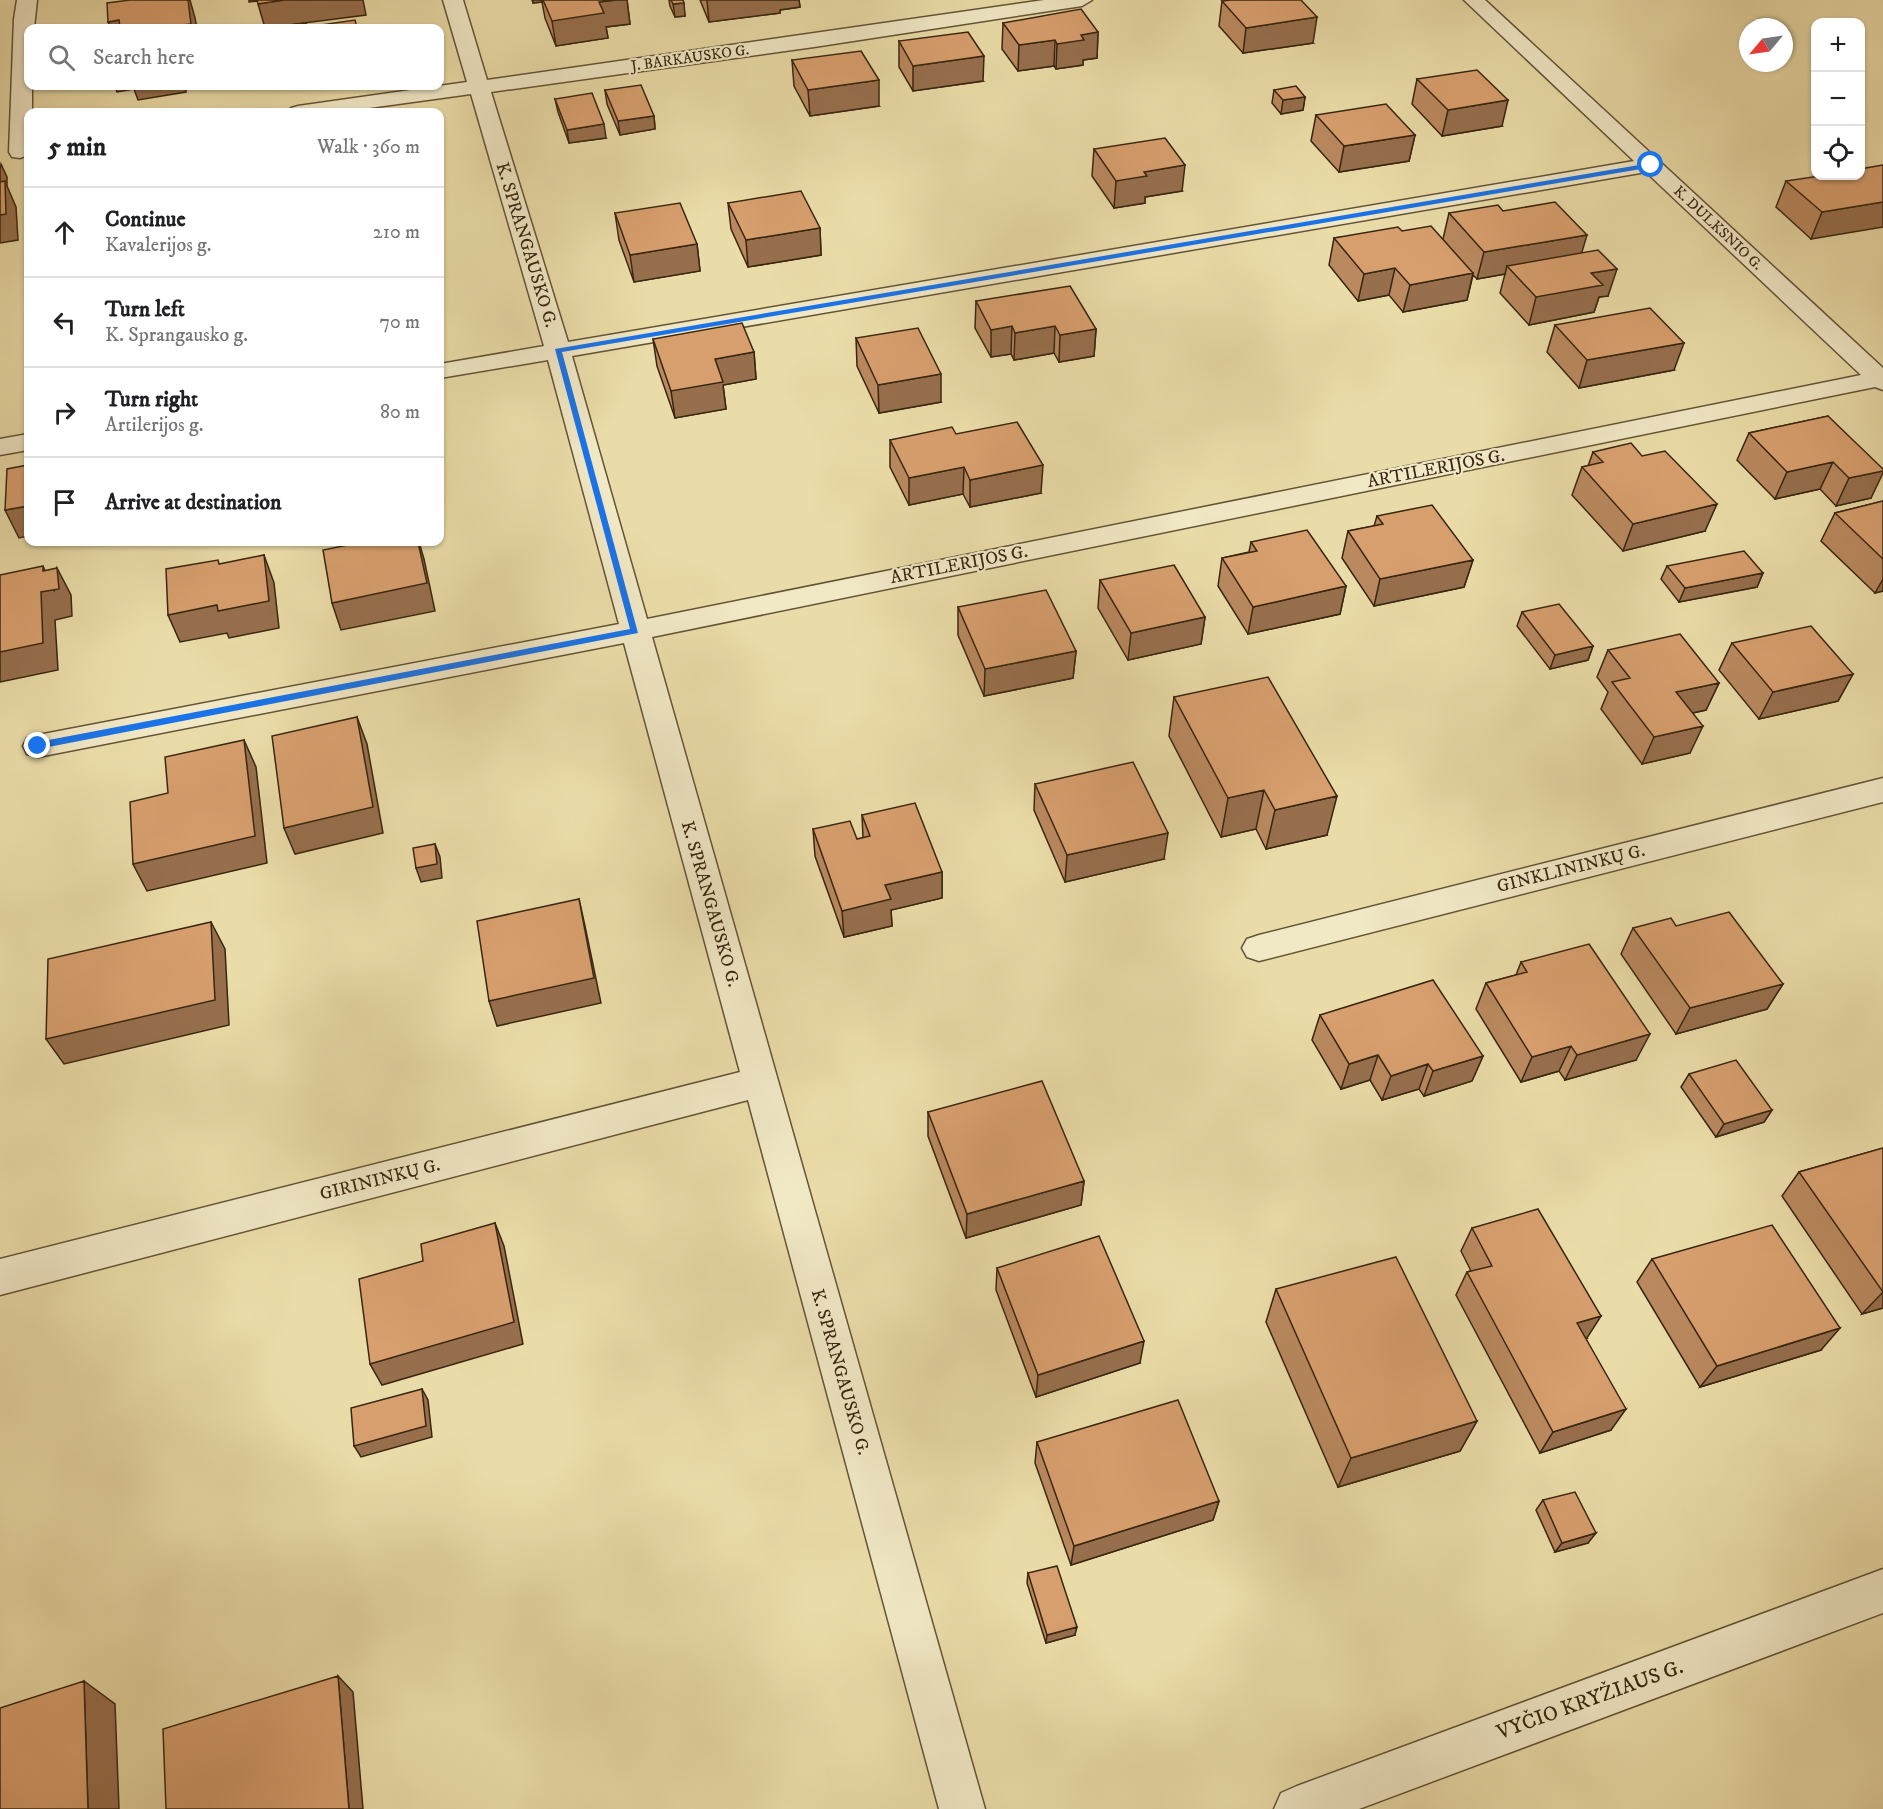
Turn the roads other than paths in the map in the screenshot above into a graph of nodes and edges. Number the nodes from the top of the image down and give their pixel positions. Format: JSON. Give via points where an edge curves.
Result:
{"nodes":[{"id":1,"x":27,"y":0,"type":"edge"},
{"id":2,"x":453,"y":0,"type":"edge"},
{"id":3,"x":1082,"y":0,"type":"edge"},
{"id":4,"x":1474,"y":0,"type":"edge"},
{"id":5,"x":478,"y":87,"type":"junction"},
{"id":6,"x":327,"y":108,"type":"edge"},
{"id":7,"x":16,"y":152,"type":"edge"},
{"id":8,"x":1651,"y":165,"type":"junction"},
{"id":9,"x":558,"y":351,"type":"junction"},
{"id":10,"x":444,"y":370,"type":"edge"},
{"id":11,"x":1881,"y":380,"type":"edge"},
{"id":12,"x":24,"y":443,"type":"edge"},
{"id":13,"x":0,"y":447,"type":"edge"},
{"id":14,"x":635,"y":631,"type":"junction"},
{"id":15,"x":38,"y":746,"type":"dead end"},
{"id":16,"x":1883,"y":790,"type":"edge"},
{"id":17,"x":1259,"y":948,"type":"dead end"},
{"id":18,"x":760,"y":1082,"type":"junction"},
{"id":19,"x":0,"y":1277,"type":"edge"},
{"id":20,"x":1883,"y":1591,"type":"edge"},
{"id":21,"x":962,"y":1809,"type":"edge"},
{"id":22,"x":1297,"y":1809,"type":"edge"}],
"edges":[{"from":1,"to":7,"type":"street"},
{"from":2,"to":5,"type":"street","name":"K. SPRANGAUSKO G."},
{"from":3,"to":5,"type":"street","name":"J. BARKAUSKO G."},
{"from":4,"to":8,"type":"street","name":"K. DULKSNIO G."},
{"from":5,"to":6,"type":"street","name":"J. BARKAUSKO G."},
{"from":5,"to":9,"type":"street","name":"K. SPRANGAUSKO G."},
{"from":8,"to":9,"type":"street"},
{"from":8,"to":11,"type":"street","name":"K. DULKSNIO G."},
{"from":9,"to":10,"type":"street"},
{"from":9,"to":14,"type":"street","name":"K. SPRANGAUSKO G."},
{"from":11,"to":14,"type":"street","name":"ARTILERIJOS G."},
{"from":12,"to":13,"type":"street"},
{"from":14,"to":15,"type":"street","name":"ARTILERIJOS G."},
{"from":14,"to":18,"type":"street","name":"K. SPRANGAUSKO G."},
{"from":16,"to":17,"type":"street","name":"GINKLININKŲ G."},
{"from":18,"to":19,"type":"street","name":"GIRININKŲ G."},
{"from":18,"to":21,"type":"street","name":"K. SPRANGAUSKO G."},
{"from":20,"to":22,"type":"street","name":"VYČIO KRYŽIAUS G."}]}
